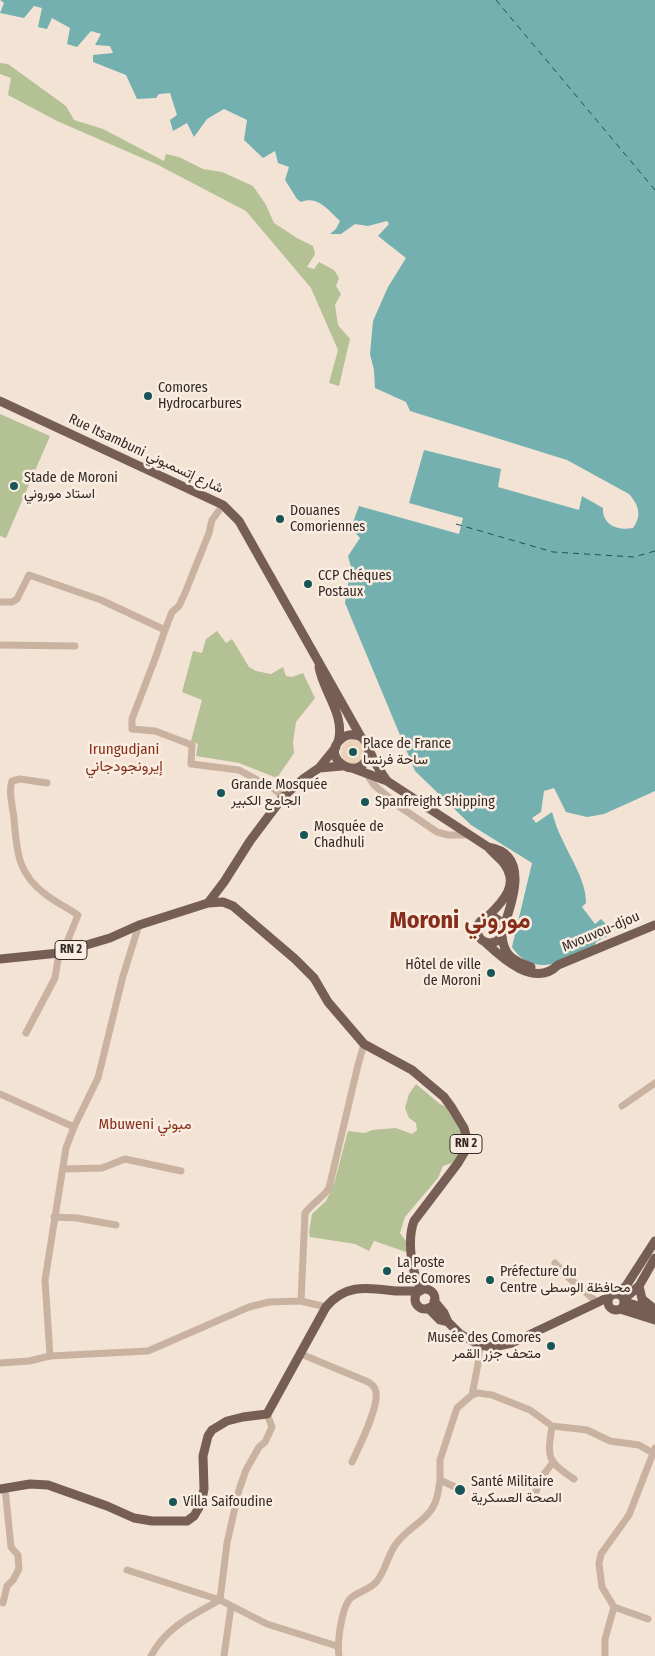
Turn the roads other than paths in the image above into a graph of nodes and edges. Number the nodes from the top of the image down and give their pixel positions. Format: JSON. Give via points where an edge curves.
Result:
{"nodes":[{"id":1,"x":0,"y":401,"type":"edge"},
{"id":2,"x":223,"y":505,"type":"junction"},
{"id":3,"x":0,"y":602,"type":"edge"},
{"id":4,"x":165,"y":630,"type":"junction"},
{"id":5,"x":0,"y":645,"type":"edge"},
{"id":6,"x":75,"y":646,"type":"dead end"},
{"id":7,"x":318,"y":662,"type":"junction"},
{"id":8,"x":361,"y":737,"type":"junction"},
{"id":9,"x":337,"y":744,"type":"junction"},
{"id":10,"x":369,"y":751,"type":"junction"},
{"id":11,"x":342,"y":766,"type":"junction"},
{"id":12,"x":319,"y":768,"type":"junction"},
{"id":13,"x":352,"y":768,"type":"junction"},
{"id":14,"x":366,"y":773,"type":"junction"},
{"id":15,"x":387,"y":781,"type":"junction"},
{"id":16,"x":46,"y":783,"type":"dead end"},
{"id":17,"x":283,"y":797,"type":"junction"},
{"id":18,"x":469,"y":835,"type":"junction"},
{"id":19,"x":488,"y":847,"type":"junction"},
{"id":20,"x":224,"y":882,"type":"junction"},
{"id":21,"x":208,"y":903,"type":"junction"},
{"id":22,"x":227,"y":903,"type":"junction"},
{"id":23,"x":487,"y":917,"type":"junction"},
{"id":24,"x":138,"y":925,"type":"junction"},
{"id":25,"x":655,"y":925,"type":"edge"},
{"id":26,"x":503,"y":932,"type":"junction"},
{"id":27,"x":486,"y":943,"type":"junction"},
{"id":28,"x":61,"y":953,"type":"junction"},
{"id":29,"x":0,"y":959,"type":"edge"},
{"id":30,"x":558,"y":965,"type":"junction"},
{"id":31,"x":26,"y":1033,"type":"dead end"},
{"id":32,"x":364,"y":1044,"type":"junction"},
{"id":33,"x":655,"y":1083,"type":"edge"},
{"id":34,"x":0,"y":1094,"type":"edge"},
{"id":35,"x":622,"y":1106,"type":"dead end"},
{"id":36,"x":74,"y":1127,"type":"junction"},
{"id":37,"x":63,"y":1169,"type":"junction"},
{"id":38,"x":181,"y":1171,"type":"dead end"},
{"id":39,"x":54,"y":1217,"type":"junction"},
{"id":40,"x":116,"y":1225,"type":"dead end"},
{"id":41,"x":655,"y":1241,"type":"edge"},
{"id":42,"x":655,"y":1258,"type":"edge"},
{"id":43,"x":555,"y":1263,"type":"dead end"},
{"id":44,"x":415,"y":1275,"type":"junction"},
{"id":45,"x":639,"y":1286,"type":"junction"},
{"id":46,"x":421,"y":1290,"type":"junction"},
{"id":47,"x":401,"y":1291,"type":"junction"},
{"id":48,"x":613,"y":1295,"type":"junction"},
{"id":49,"x":302,"y":1301,"type":"junction"},
{"id":50,"x":434,"y":1301,"type":"junction"},
{"id":51,"x":598,"y":1303,"type":"junction"},
{"id":52,"x":620,"y":1305,"type":"junction"},
{"id":53,"x":418,"y":1306,"type":"junction"},
{"id":54,"x":326,"y":1307,"type":"junction"},
{"id":55,"x":428,"y":1308,"type":"junction"},
{"id":56,"x":584,"y":1310,"type":"junction"},
{"id":57,"x":655,"y":1310,"type":"edge"},
{"id":58,"x":655,"y":1320,"type":"edge"},
{"id":59,"x":448,"y":1322,"type":"junction"},
{"id":60,"x":480,"y":1345,"type":"junction"},
{"id":61,"x":301,"y":1354,"type":"junction"},
{"id":62,"x":50,"y":1356,"type":"junction"},
{"id":63,"x":0,"y":1363,"type":"edge"},
{"id":64,"x":472,"y":1395,"type":"junction"},
{"id":65,"x":267,"y":1414,"type":"junction"},
{"id":66,"x":552,"y":1426,"type":"junction"},
{"id":67,"x":654,"y":1450,"type":"edge"},
{"id":68,"x":352,"y":1462,"type":"dead end"},
{"id":69,"x":553,"y":1462,"type":"junction"},
{"id":70,"x":574,"y":1478,"type":"dead end"},
{"id":71,"x":440,"y":1480,"type":"junction"},
{"id":72,"x":2,"y":1488,"type":"edge"},
{"id":73,"x":457,"y":1488,"type":"dead end"},
{"id":74,"x":532,"y":1501,"type":"dead end"},
{"id":75,"x":127,"y":1570,"type":"dead end"},
{"id":76,"x":220,"y":1600,"type":"junction"},
{"id":77,"x":3,"y":1604,"type":"dead end"},
{"id":78,"x":231,"y":1607,"type":"junction"},
{"id":79,"x":614,"y":1607,"type":"junction"},
{"id":80,"x":648,"y":1619,"type":"dead end"},
{"id":81,"x":337,"y":1646,"type":"junction"},
{"id":82,"x":151,"y":1656,"type":"edge"},
{"id":83,"x":224,"y":1656,"type":"edge"},
{"id":84,"x":339,"y":1656,"type":"edge"},
{"id":85,"x":605,"y":1656,"type":"edge"}],
"edges":[{"from":1,"to":2,"type":"main road","name":"Rue Itsambuni شارع إتسمبوني"},
{"from":2,"to":4,"type":"street","via":[[210,525],[185,593]]},
{"from":2,"to":7,"type":"main road","name":"Rue Itsambuni شارع إتسمبوني","via":[[239,521]]},
{"from":3,"to":4,"type":"street","via":[[17,599],[29,575],[101,600]]},
{"from":4,"to":17,"type":"street","via":[[132,719],[132,729],[155,731],[192,745],[191,764],[239,770]]},
{"from":5,"to":6,"type":"street"},
{"from":7,"to":8,"type":"main road","name":"Rue Itsambuni شارع إتسمبوني"},
{"from":7,"to":9,"type":"main road","name":"Rue Itsambuni شارع إتسمبوني","via":[[320,677],[338,720],[340,733]]},
{"from":8,"to":9,"type":"main road","via":[[346,736]]},
{"from":8,"to":10,"type":"main road"},
{"from":9,"to":11,"type":"main road","via":[[336,757]]},
{"from":9,"to":12,"type":"main road"},
{"from":10,"to":13,"type":"main road","via":[[362,765]]},
{"from":10,"to":15,"type":"main road"},
{"from":11,"to":12,"type":"main road"},
{"from":11,"to":13,"type":"main road"},
{"from":12,"to":17,"type":"main road"},
{"from":13,"to":14,"type":"main road"},
{"from":14,"to":15,"type":"main road"},
{"from":14,"to":18,"type":"street","via":[[374,785],[400,807],[437,832]]},
{"from":15,"to":18,"type":"main road"},
{"from":16,"to":28,"type":"street","via":[[12,781],[12,800],[20,862],[25,873],[45,894],[78,915]]},
{"from":17,"to":20,"type":"main road","via":[[250,840]]},
{"from":18,"to":19,"type":"main road"},
{"from":19,"to":23,"type":"main road","via":[[505,864],[510,881],[508,895]]},
{"from":19,"to":26,"type":"main road","via":[[508,856],[514,870],[515,891]]},
{"from":20,"to":21,"type":"main road"},
{"from":20,"to":22,"type":"main road"},
{"from":21,"to":22,"type":"main road","number":"RN 2"},
{"from":21,"to":24,"type":"main road","number":"RN 2"},
{"from":22,"to":32,"type":"main road","number":"RN 2","via":[[314,978],[328,1002]]},
{"from":23,"to":26,"type":"main road","via":[[498,919]]},
{"from":23,"to":27,"type":"main road","via":[[479,921],[476,930]]},
{"from":24,"to":28,"type":"main road","number":"RN 2","via":[[110,938]]},
{"from":24,"to":36,"type":"street","via":[[98,1078]]},
{"from":25,"to":30,"type":"main road","name":"Mvouvou-djou"},
{"from":26,"to":27,"type":"main road","via":[[494,943]]},
{"from":26,"to":30,"type":"main road","name":"Mvouvou-djou","via":[[504,949],[514,959],[533,968]]},
{"from":27,"to":30,"type":"main road","name":"Mvouvou-djou","via":[[510,964],[524,970],[546,972]]},
{"from":28,"to":29,"type":"main road","number":"RN 2"},
{"from":28,"to":31,"type":"street","via":[[55,978]]},
{"from":32,"to":44,"type":"main road","number":"RN 2","via":[[412,1070],[432,1086],[452,1108],[464,1128],[464,1153],[414,1220],[411,1237]]},
{"from":32,"to":49,"type":"street","via":[[329,1188],[305,1213]]},
{"from":33,"to":35,"type":"street"},
{"from":34,"to":36,"type":"street"},
{"from":36,"to":37,"type":"street"},
{"from":37,"to":38,"type":"street","via":[[102,1168],[125,1159]]},
{"from":37,"to":39,"type":"street"},
{"from":39,"to":40,"type":"street"},
{"from":39,"to":62,"type":"street","via":[[45,1280]]},
{"from":41,"to":48,"type":"main road","via":[[626,1286]]},
{"from":42,"to":45,"type":"main road"},
{"from":43,"to":51,"type":"street"},
{"from":44,"to":46,"type":"main road","number":"RN 2"},
{"from":44,"to":47,"type":"main road","via":[[412,1283]]},
{"from":45,"to":52,"type":"main road"},
{"from":45,"to":57,"type":"main road","via":[[642,1299]]},
{"from":46,"to":47,"type":"main road"},
{"from":46,"to":50,"type":"main road","via":[[430,1291]]},
{"from":46,"to":53,"type":"main road","via":[[416,1296]]},
{"from":47,"to":53,"type":"main road"},
{"from":47,"to":54,"type":"main road","via":[[360,1288],[340,1294]]},
{"from":48,"to":51,"type":"main road"},
{"from":48,"to":52,"type":"main road","via":[[622,1296]]},
{"from":48,"to":52,"type":"main road","via":[[608,1304]]},
{"from":49,"to":54,"type":"street"},
{"from":49,"to":62,"type":"street","via":[[269,1302],[249,1307],[148,1351]]},
{"from":50,"to":55,"type":"main road"},
{"from":50,"to":59,"type":"main road"},
{"from":51,"to":56,"type":"main road"},
{"from":52,"to":56,"type":"main road"},
{"from":52,"to":57,"type":"main road"},
{"from":52,"to":58,"type":"main road"},
{"from":53,"to":55,"type":"main road"},
{"from":54,"to":61,"type":"main road"},
{"from":55,"to":59,"type":"main road","via":[[440,1320]]},
{"from":56,"to":60,"type":"main road","via":[[512,1343],[493,1347]]},
{"from":59,"to":60,"type":"main road","via":[[460,1334]]},
{"from":60,"to":64,"type":"street"},
{"from":61,"to":65,"type":"main road"},
{"from":61,"to":68,"type":"street","via":[[366,1381],[376,1391],[376,1403]]},
{"from":62,"to":63,"type":"street"},
{"from":64,"to":66,"type":"street","via":[[498,1397],[530,1410]]},
{"from":64,"to":71,"type":"street","via":[[457,1408],[440,1460]]},
{"from":65,"to":72,"type":"main road","via":[[227,1421],[212,1430],[203,1456],[201,1504],[187,1521],[134,1518],[48,1485]]},
{"from":65,"to":76,"type":"street","via":[[272,1427],[246,1470],[236,1498]]},
{"from":66,"to":67,"type":"street","via":[[587,1430],[610,1440]]},
{"from":66,"to":69,"type":"street","via":[[550,1453]]},
{"from":67,"to":79,"type":"street","via":[[629,1514],[600,1558],[602,1587]]},
{"from":69,"to":70,"type":"street"},
{"from":69,"to":74,"type":"street","via":[[542,1477]]},
{"from":71,"to":73,"type":"street"},
{"from":71,"to":81,"type":"street","via":[[435,1503],[394,1546],[376,1584],[349,1600]]},
{"from":72,"to":77,"type":"street","via":[[11,1547],[18,1554],[19,1561],[16,1576],[5,1591]]},
{"from":75,"to":76,"type":"street"},
{"from":76,"to":78,"type":"street"},
{"from":76,"to":82,"type":"street","via":[[178,1623]]},
{"from":78,"to":81,"type":"street","via":[[267,1624]]},
{"from":78,"to":83,"type":"street"},
{"from":79,"to":80,"type":"street"},
{"from":79,"to":85,"type":"street","via":[[605,1639]]},
{"from":81,"to":84,"type":"street"}]}
